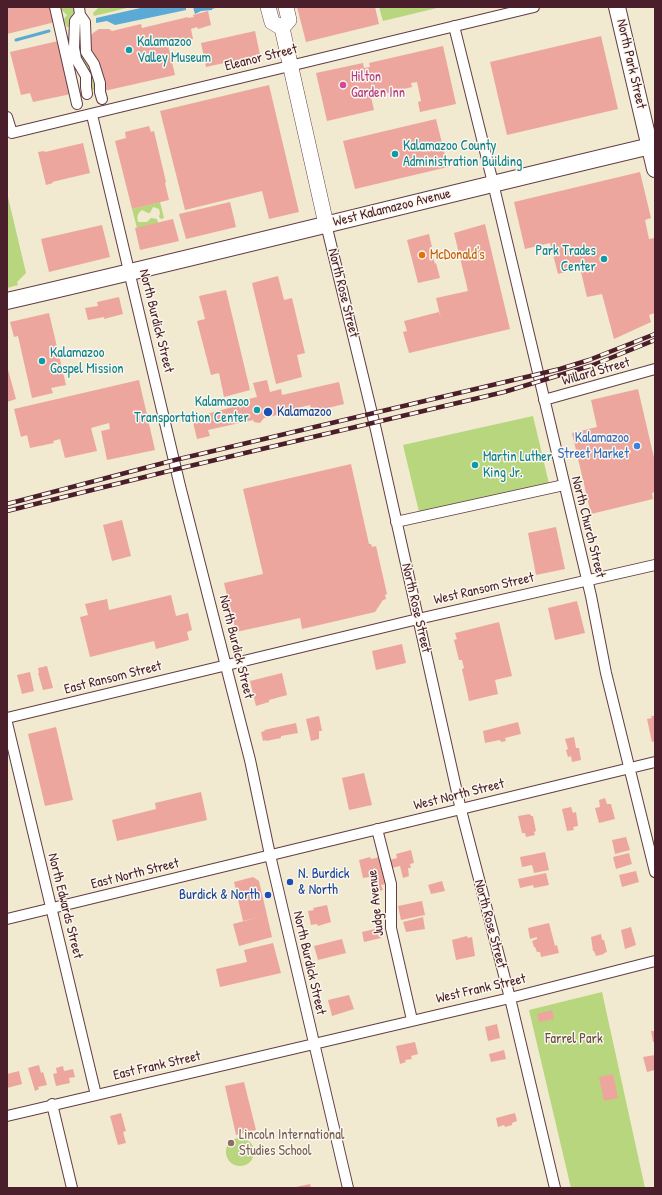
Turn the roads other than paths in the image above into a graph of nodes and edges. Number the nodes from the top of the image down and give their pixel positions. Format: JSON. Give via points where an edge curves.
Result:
{"nodes":[{"id":1,"x":55,"y":7,"type":"edge"},
{"id":2,"x":268,"y":7,"type":"edge"},
{"id":3,"x":286,"y":7,"type":"edge"},
{"id":4,"x":534,"y":7,"type":"edge"},
{"id":5,"x":617,"y":7,"type":"edge"},
{"id":6,"x":80,"y":11,"type":"edge"},
{"id":7,"x":454,"y":26,"type":"junction"},
{"id":8,"x":282,"y":28,"type":"junction"},
{"id":9,"x":74,"y":30,"type":"junction"},
{"id":10,"x":60,"y":31,"type":"junction"},
{"id":11,"x":85,"y":31,"type":"junction"},
{"id":12,"x":290,"y":66,"type":"junction"},
{"id":13,"x":70,"y":71,"type":"junction"},
{"id":14,"x":86,"y":76,"type":"junction"},
{"id":15,"x":87,"y":94,"type":"dead end"},
{"id":16,"x":102,"y":99,"type":"dead end"},
{"id":17,"x":77,"y":104,"type":"dead end"},
{"id":18,"x":92,"y":115,"type":"junction"},
{"id":19,"x":7,"y":117,"type":"edge"},
{"id":20,"x":652,"y":145,"type":"edge"},
{"id":21,"x":655,"y":169,"type":"edge"},
{"id":22,"x":493,"y":183,"type":"junction"},
{"id":23,"x":326,"y":224,"type":"junction"},
{"id":24,"x":130,"y":272,"type":"junction"},
{"id":25,"x":7,"y":301,"type":"edge"},
{"id":26,"x":655,"y":369,"type":"edge"},
{"id":27,"x":544,"y":400,"type":"junction"},
{"id":28,"x":564,"y":485,"type":"junction"},
{"id":29,"x":396,"y":522,"type":"junction"},
{"id":30,"x":655,"y":565,"type":"edge"},
{"id":31,"x":587,"y":580,"type":"junction"},
{"id":32,"x":418,"y":619,"type":"junction"},
{"id":33,"x":225,"y":664,"type":"junction"},
{"id":34,"x":7,"y":718,"type":"edge"},
{"id":35,"x":7,"y":724,"type":"edge"},
{"id":36,"x":655,"y":762,"type":"edge"},
{"id":37,"x":629,"y":768,"type":"junction"},
{"id":38,"x":460,"y":810,"type":"junction"},
{"id":39,"x":377,"y":829,"type":"junction"},
{"id":40,"x":270,"y":855,"type":"junction"},
{"id":41,"x":655,"y":872,"type":"edge"},
{"id":42,"x":51,"y":908,"type":"junction"},
{"id":43,"x":7,"y":919,"type":"edge"},
{"id":44,"x":655,"y":961,"type":"edge"},
{"id":45,"x":510,"y":998,"type":"junction"},
{"id":46,"x":412,"y":1020,"type":"junction"},
{"id":47,"x":314,"y":1043,"type":"junction"},
{"id":48,"x":96,"y":1095,"type":"junction"},
{"id":49,"x":52,"y":1104,"type":"junction"},
{"id":50,"x":7,"y":1116,"type":"edge"},
{"id":51,"x":72,"y":1188,"type":"edge"},
{"id":52,"x":348,"y":1188,"type":"edge"},
{"id":53,"x":555,"y":1188,"type":"edge"}],
"edges":[{"from":1,"to":10,"type":"street"},
{"from":2,"to":8,"type":"street","name":"North Rose Street","via":[[272,22]]},
{"from":3,"to":8,"type":"street","name":"North Rose Street","via":[[289,20]]},
{"from":4,"to":7,"type":"street","name":"Eleanor Street"},
{"from":5,"to":20,"type":"main road","name":"North Park Street"},
{"from":6,"to":9,"type":"street"},
{"from":6,"to":11,"type":"street","via":[[85,22]]},
{"from":7,"to":12,"type":"street","name":"Eleanor Street"},
{"from":7,"to":22,"type":"street","name":"North Church Street"},
{"from":8,"to":12,"type":"street","name":"North Rose Street"},
{"from":9,"to":10,"type":"street"},
{"from":9,"to":11,"type":"street"},
{"from":9,"to":14,"type":"street","via":[[76,59]]},
{"from":10,"to":13,"type":"street"},
{"from":11,"to":16,"type":"street","via":[[86,52],[94,64]]},
{"from":12,"to":18,"type":"street","name":"Eleanor Street"},
{"from":12,"to":23,"type":"street","name":"North Rose Street"},
{"from":13,"to":14,"type":"street"},
{"from":13,"to":17,"type":"street"},
{"from":14,"to":15,"type":"street"},
{"from":18,"to":19,"type":"street","name":"Eleanor Street","via":[[12,133]]},
{"from":18,"to":24,"type":"street","name":"North Burdick Street"},
{"from":20,"to":21,"type":"main road","name":"North Park Street"},
{"from":20,"to":22,"type":"main road","name":"West Kalamazoo Avenue"},
{"from":22,"to":23,"type":"main road","name":"West Kalamazoo Avenue"},
{"from":22,"to":27,"type":"street","name":"North Church Street"},
{"from":23,"to":24,"type":"main road","name":"West Kalamazoo Avenue"},
{"from":23,"to":29,"type":"street","name":"North Rose Street"},
{"from":24,"to":25,"type":"main road","name":"West Kalamazoo Avenue"},
{"from":24,"to":33,"type":"street","name":"North Burdick Street"},
{"from":26,"to":27,"type":"street","name":"Willard Street"},
{"from":27,"to":28,"type":"street","name":"North Church Street"},
{"from":28,"to":29,"type":"street"},
{"from":28,"to":31,"type":"street","name":"North Church Street"},
{"from":29,"to":32,"type":"street","name":"North Rose Street"},
{"from":30,"to":31,"type":"street","name":"West Ransom Street"},
{"from":31,"to":32,"type":"street","name":"West Ransom Street"},
{"from":31,"to":37,"type":"street","name":"North Church Street"},
{"from":32,"to":33,"type":"street","name":"West Ransom Street"},
{"from":32,"to":38,"type":"street","name":"North Rose Street"},
{"from":33,"to":34,"type":"street","name":"East Ransom Street"},
{"from":33,"to":40,"type":"street","name":"North Burdick Street","via":[[250,760]]},
{"from":35,"to":42,"type":"street","name":"North Edwards Street"},
{"from":36,"to":37,"type":"street","name":"West North Street"},
{"from":37,"to":38,"type":"street","name":"West North Street"},
{"from":37,"to":41,"type":"street","name":"North Church Street"},
{"from":38,"to":39,"type":"street","name":"West North Street"},
{"from":38,"to":45,"type":"street","name":"North Rose Street"},
{"from":39,"to":40,"type":"street","name":"West North Street"},
{"from":39,"to":46,"type":"street","name":"Judge Avenue","via":[[390,884],[391,928]]},
{"from":40,"to":42,"type":"street","name":"East North Street"},
{"from":40,"to":47,"type":"street","name":"North Burdick Street"},
{"from":42,"to":43,"type":"street","name":"East North Street"},
{"from":42,"to":48,"type":"street","name":"North Edwards Street"},
{"from":44,"to":45,"type":"street","name":"West Frank Street"},
{"from":45,"to":46,"type":"street","name":"West Frank Street"},
{"from":45,"to":53,"type":"street","name":"North Rose Street"},
{"from":46,"to":47,"type":"street","name":"West Frank Street"},
{"from":47,"to":48,"type":"street","name":"East Frank Street"},
{"from":47,"to":52,"type":"street","name":"North Burdick Street"},
{"from":48,"to":49,"type":"street","name":"East Frank Street"},
{"from":49,"to":50,"type":"street","name":"East Frank Street"},
{"from":49,"to":51,"type":"street"}]}
